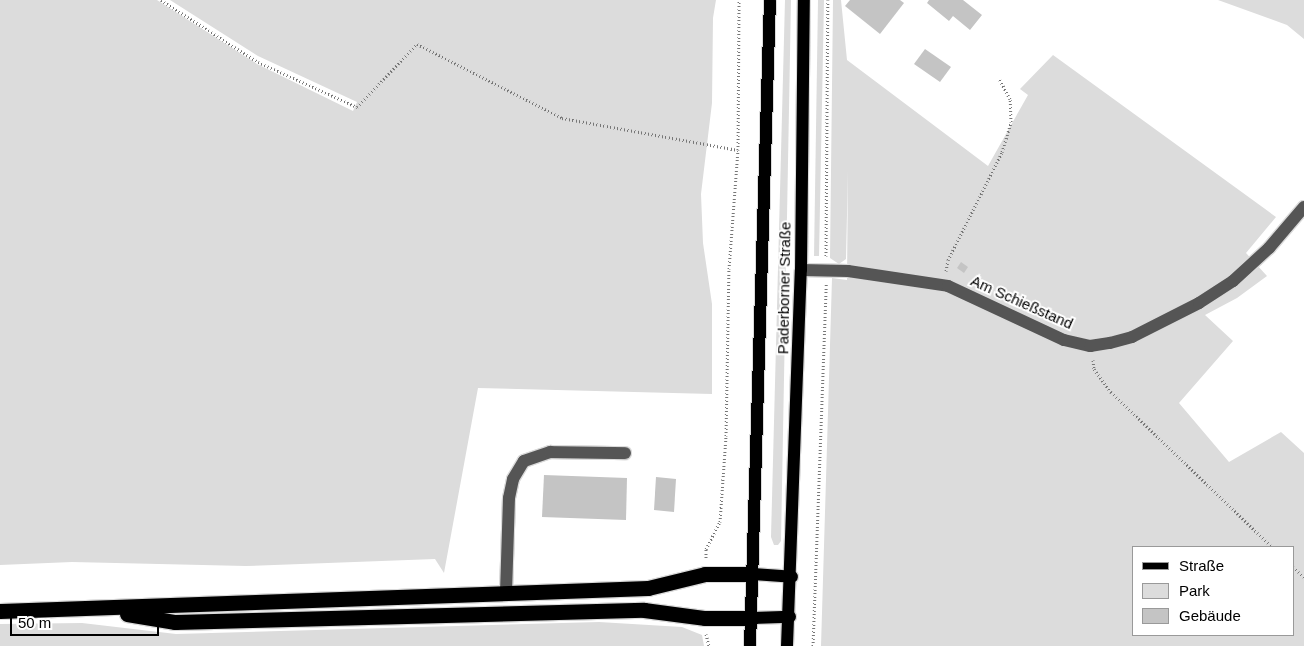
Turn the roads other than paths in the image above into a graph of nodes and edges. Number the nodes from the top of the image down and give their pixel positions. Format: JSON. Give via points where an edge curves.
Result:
{"nodes":[{"id":1,"x":770,"y":0,"type":"edge"},
{"id":2,"x":804,"y":0,"type":"edge"},
{"id":3,"x":1304,"y":207,"type":"edge"},
{"id":4,"x":801,"y":270,"type":"junction"},
{"id":5,"x":625,"y":453,"type":"dead end"},
{"id":6,"x":753,"y":574,"type":"junction"},
{"id":7,"x":792,"y":577,"type":"junction"},
{"id":8,"x":506,"y":593,"type":"junction"},
{"id":9,"x":96,"y":609,"type":"junction"},
{"id":10,"x":0,"y":612,"type":"edge"},
{"id":11,"x":790,"y":617,"type":"junction"},
{"id":12,"x":752,"y":618,"type":"junction"},
{"id":13,"x":750,"y":646,"type":"edge"},
{"id":14,"x":787,"y":646,"type":"edge"}],
"edges":[{"from":1,"to":6,"type":"main road","name":"Paderborner Straße","via":[[764,264],[752,511]]},
{"from":2,"to":4,"type":"main road","name":"Paderborner Straße"},
{"from":3,"to":4,"type":"street","name":"Am Schießstand","via":[[1269,248],[1233,280],[1200,303],[1132,337],[1090,346],[1064,340],[948,286],[826,270]]},
{"from":4,"to":7,"type":"main road","name":"Paderborner Straße"},
{"from":5,"to":8,"type":"street","via":[[550,452],[524,461],[513,480],[509,498]]},
{"from":6,"to":7,"type":"main road"},
{"from":6,"to":8,"type":"highway","via":[[705,574],[648,588]]},
{"from":6,"to":12,"type":"main road","name":"Paderborner Straße"},
{"from":7,"to":11,"type":"main road","name":"Paderborner Straße"},
{"from":8,"to":9,"type":"highway"},
{"from":9,"to":10,"type":"highway"},
{"from":9,"to":12,"type":"highway","via":[[175,622],[644,610],[706,618]]},
{"from":11,"to":12,"type":"main road"},
{"from":11,"to":14,"type":"main road","name":"Paderborner Straße"},
{"from":12,"to":13,"type":"main road","name":"Paderborner Straße"}]}
